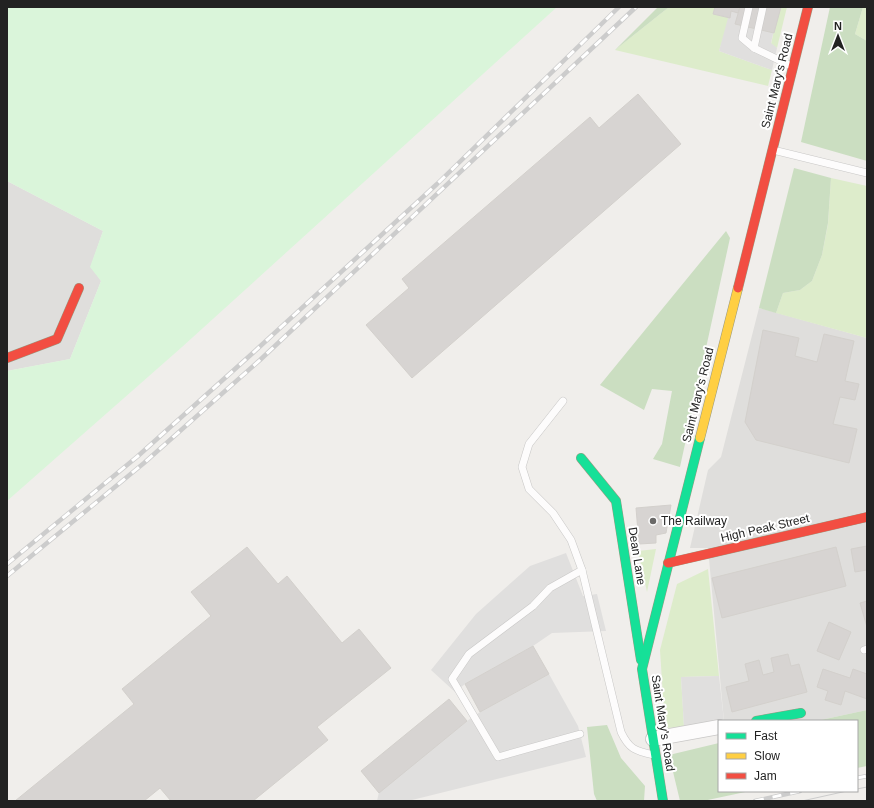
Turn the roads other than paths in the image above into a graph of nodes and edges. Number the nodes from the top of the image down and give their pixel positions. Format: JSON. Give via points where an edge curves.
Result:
{"nodes":[{"id":1,"x":749,"y":7,"type":"edge"},
{"id":2,"x":763,"y":7,"type":"edge"},
{"id":3,"x":808,"y":7,"type":"edge"},
{"id":4,"x":754,"y":48,"type":"junction"},
{"id":5,"x":793,"y":67,"type":"junction"},
{"id":6,"x":772,"y":150,"type":"junction"},
{"id":7,"x":867,"y":173,"type":"edge"},
{"id":8,"x":79,"y":288,"type":"dead end"},
{"id":9,"x":7,"y":358,"type":"edge"},
{"id":10,"x":563,"y":401,"type":"dead end"},
{"id":11,"x":581,"y":458,"type":"dead end"},
{"id":12,"x":867,"y":517,"type":"edge"},
{"id":13,"x":668,"y":563,"type":"junction"},
{"id":14,"x":582,"y":570,"type":"junction"},
{"id":15,"x":642,"y":669,"type":"junction"},
{"id":16,"x":801,"y":713,"type":"dead end"},
{"id":17,"x":762,"y":720,"type":"edge"},
{"id":18,"x":718,"y":727,"type":"edge"},
{"id":19,"x":580,"y":734,"type":"dead end"},
{"id":20,"x":653,"y":739,"type":"junction"},
{"id":21,"x":656,"y":755,"type":"junction"},
{"id":22,"x":663,"y":801,"type":"edge"}],
"edges":[{"from":1,"to":4,"type":"lane","via":[[742,38]]},
{"from":2,"to":4,"type":"lane"},
{"from":3,"to":5,"type":"street","name":"Saint Mary's Road"},
{"from":4,"to":5,"type":"lane"},
{"from":5,"to":6,"type":"street","name":"Saint Mary's Road"},
{"from":6,"to":7,"type":"lane"},
{"from":6,"to":13,"type":"street","name":"Saint Mary's Road"},
{"from":8,"to":9,"type":"street","via":[[57,339]]},
{"from":10,"to":14,"type":"lane","via":[[529,444],[522,467],[529,489],[553,513],[571,540]]},
{"from":11,"to":15,"type":"street","name":"Dean Lane","via":[[616,501]]},
{"from":12,"to":13,"type":"street","name":"High Peak Street"},
{"from":13,"to":15,"type":"street","name":"Saint Mary's Road"},
{"from":14,"to":19,"type":"lane","via":[[550,588],[532,606],[469,654],[452,679],[498,758]]},
{"from":14,"to":21,"type":"lane","via":[[621,732],[627,745],[641,752]]},
{"from":15,"to":20,"type":"street","name":"Saint Mary's Road"},
{"from":16,"to":17,"type":"street"},
{"from":18,"to":20,"type":"street"},
{"from":20,"to":21,"type":"street","name":"Saint Mary's Road"},
{"from":21,"to":22,"type":"street","name":"Saint Mary's Road"}]}
